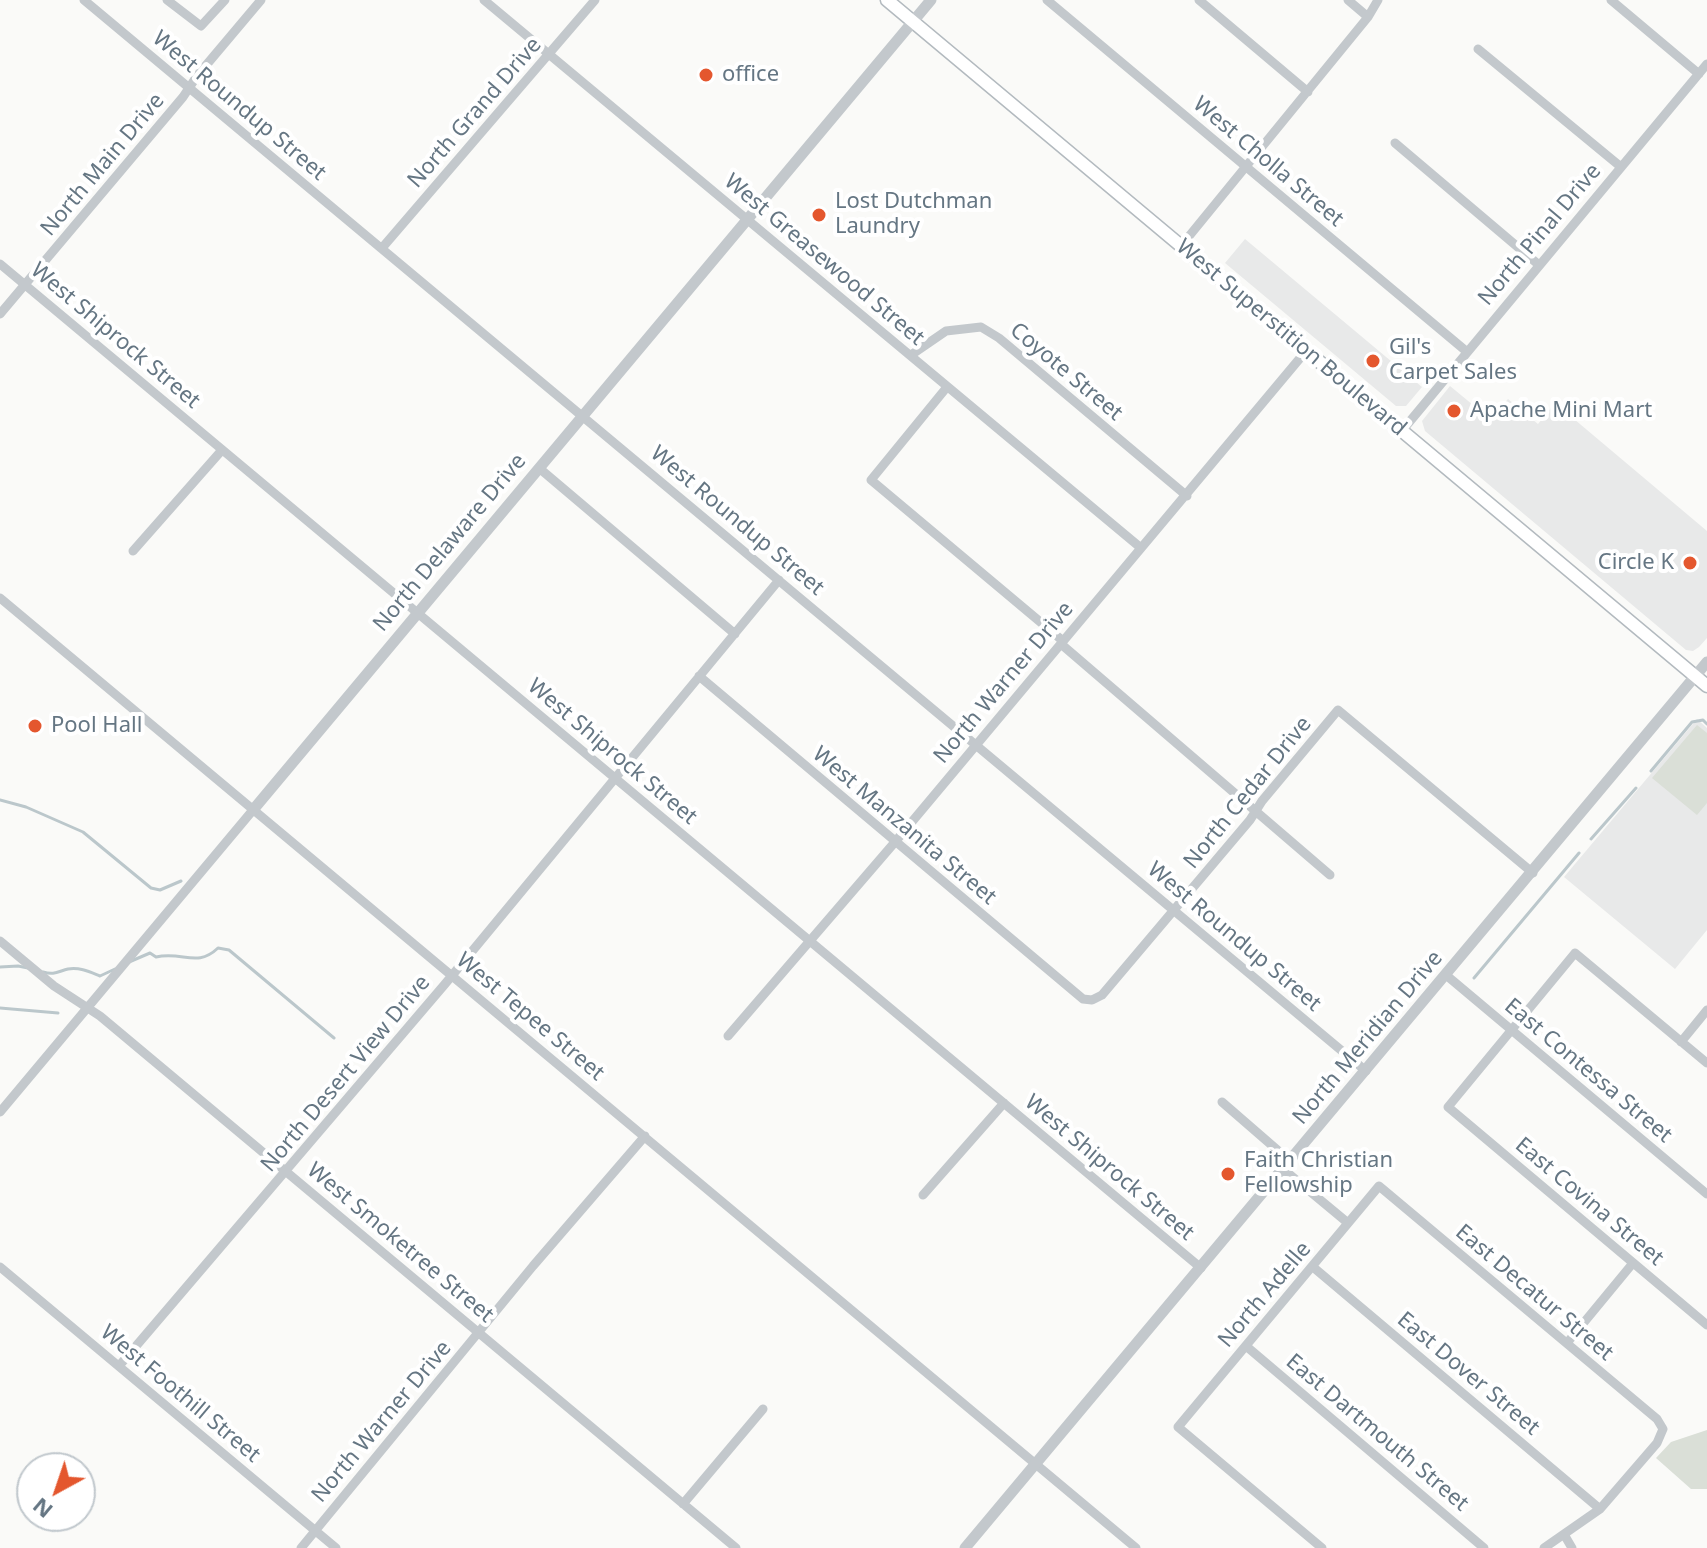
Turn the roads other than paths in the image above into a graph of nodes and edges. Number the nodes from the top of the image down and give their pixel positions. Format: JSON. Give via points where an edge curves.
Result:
{"nodes":[{"id":1,"x":84,"y":0,"type":"edge"},
{"id":2,"x":167,"y":0,"type":"edge"},
{"id":3,"x":225,"y":0,"type":"edge"},
{"id":4,"x":261,"y":0,"type":"edge"},
{"id":5,"x":484,"y":0,"type":"edge"},
{"id":6,"x":595,"y":0,"type":"edge"},
{"id":7,"x":887,"y":0,"type":"edge"},
{"id":8,"x":931,"y":0,"type":"edge"},
{"id":9,"x":1047,"y":0,"type":"edge"},
{"id":10,"x":1199,"y":0,"type":"edge"},
{"id":11,"x":1348,"y":0,"type":"edge"},
{"id":12,"x":1378,"y":0,"type":"edge"},
{"id":13,"x":1611,"y":0,"type":"edge"},
{"id":14,"x":1368,"y":17,"type":"junction"},
{"id":15,"x":912,"y":22,"type":"junction"},
{"id":16,"x":1478,"y":49,"type":"dead end"},
{"id":17,"x":549,"y":55,"type":"junction"},
{"id":18,"x":1707,"y":64,"type":"edge"},
{"id":19,"x":1699,"y":74,"type":"junction"},
{"id":20,"x":190,"y":88,"type":"junction"},
{"id":21,"x":1308,"y":92,"type":"junction"},
{"id":22,"x":1395,"y":143,"type":"dead end"},
{"id":23,"x":1246,"y":167,"type":"junction"},
{"id":24,"x":1621,"y":167,"type":"junction"},
{"id":25,"x":747,"y":219,"type":"junction"},
{"id":26,"x":1181,"y":246,"type":"junction"},
{"id":27,"x":382,"y":248,"type":"junction"},
{"id":28,"x":0,"y":264,"type":"edge"},
{"id":29,"x":1539,"y":265,"type":"junction"},
{"id":30,"x":25,"y":285,"type":"junction"},
{"id":31,"x":0,"y":314,"type":"edge"},
{"id":32,"x":1306,"y":351,"type":"junction"},
{"id":33,"x":1466,"y":351,"type":"junction"},
{"id":34,"x":911,"y":355,"type":"junction"},
{"id":35,"x":947,"y":387,"type":"junction"},
{"id":36,"x":582,"y":416,"type":"junction"},
{"id":37,"x":1401,"y":432,"type":"junction"},
{"id":38,"x":222,"y":450,"type":"junction"},
{"id":39,"x":539,"y":468,"type":"junction"},
{"id":40,"x":1187,"y":496,"type":"junction"},
{"id":41,"x":1141,"y":548,"type":"junction"},
{"id":42,"x":133,"y":551,"type":"dead end"},
{"id":43,"x":779,"y":580,"type":"junction"},
{"id":44,"x":0,"y":598,"type":"edge"},
{"id":45,"x":417,"y":612,"type":"junction"},
{"id":46,"x":735,"y":634,"type":"junction"},
{"id":47,"x":1062,"y":643,"type":"junction"},
{"id":48,"x":1707,"y":662,"type":"edge"},
{"id":49,"x":699,"y":676,"type":"junction"},
{"id":50,"x":1695,"y":676,"type":"junction"},
{"id":51,"x":1707,"y":686,"type":"edge"},
{"id":52,"x":976,"y":745,"type":"junction"},
{"id":53,"x":614,"y":777,"type":"junction"},
{"id":54,"x":253,"y":810,"type":"junction"},
{"id":55,"x":1256,"y":810,"type":"junction"},
{"id":56,"x":895,"y":842,"type":"junction"},
{"id":57,"x":1533,"y":873,"type":"junction"},
{"id":58,"x":1330,"y":875,"type":"dead end"},
{"id":59,"x":1174,"y":911,"type":"junction"},
{"id":60,"x":0,"y":941,"type":"edge"},
{"id":61,"x":810,"y":941,"type":"junction"},
{"id":62,"x":1446,"y":975,"type":"junction"},
{"id":63,"x":452,"y":976,"type":"junction"},
{"id":64,"x":1088,"y":1001,"type":"joint"},
{"id":65,"x":87,"y":1008,"type":"junction"},
{"id":66,"x":1707,"y":1010,"type":"edge"},
{"id":67,"x":1511,"y":1030,"type":"junction"},
{"id":68,"x":728,"y":1036,"type":"dead end"},
{"id":69,"x":1681,"y":1042,"type":"junction"},
{"id":70,"x":1707,"y":1063,"type":"edge"},
{"id":71,"x":1366,"y":1071,"type":"junction"},
{"id":72,"x":1222,"y":1102,"type":"dead end"},
{"id":73,"x":1004,"y":1103,"type":"junction"},
{"id":74,"x":0,"y":1112,"type":"edge"},
{"id":75,"x":645,"y":1136,"type":"junction"},
{"id":76,"x":1287,"y":1165,"type":"junction"},
{"id":77,"x":287,"y":1172,"type":"junction"},
{"id":78,"x":1379,"y":1186,"type":"joint"},
{"id":79,"x":1707,"y":1194,"type":"edge"},
{"id":80,"x":923,"y":1195,"type":"dead end"},
{"id":81,"x":1348,"y":1223,"type":"junction"},
{"id":82,"x":1633,"y":1263,"type":"junction"},
{"id":83,"x":0,"y":1267,"type":"edge"},
{"id":84,"x":1313,"y":1267,"type":"junction"},
{"id":85,"x":1201,"y":1268,"type":"junction"},
{"id":86,"x":1707,"y":1325,"type":"edge"},
{"id":87,"x":479,"y":1333,"type":"junction"},
{"id":88,"x":1567,"y":1343,"type":"junction"},
{"id":89,"x":1246,"y":1346,"type":"junction"},
{"id":90,"x":119,"y":1366,"type":"junction"},
{"id":91,"x":763,"y":1409,"type":"dead end"},
{"id":92,"x":1036,"y":1464,"type":"junction"},
{"id":93,"x":683,"y":1504,"type":"junction"},
{"id":94,"x":1600,"y":1509,"type":"junction"},
{"id":95,"x":315,"y":1531,"type":"junction"},
{"id":96,"x":1565,"y":1536,"type":"junction"},
{"id":97,"x":301,"y":1548,"type":"edge"},
{"id":98,"x":336,"y":1548,"type":"edge"},
{"id":99,"x":736,"y":1548,"type":"edge"},
{"id":100,"x":965,"y":1548,"type":"edge"},
{"id":101,"x":1136,"y":1548,"type":"edge"},
{"id":102,"x":1322,"y":1548,"type":"edge"},
{"id":103,"x":1484,"y":1548,"type":"edge"},
{"id":104,"x":1544,"y":1548,"type":"edge"},
{"id":105,"x":1572,"y":1548,"type":"edge"}],
"edges":[{"from":1,"to":20,"type":"street","name":"West Roundup Street"},
{"from":2,"to":3,"type":"street","via":[[201,26]]},
{"from":4,"to":20,"type":"street","name":"North Main Drive"},
{"from":5,"to":17,"type":"street","name":"West Greasewood Street"},
{"from":6,"to":17,"type":"street","name":"North Grand Drive"},
{"from":7,"to":15,"type":"main road","name":"West Superstition Boulevard"},
{"from":8,"to":15,"type":"street","name":"North Delaware Drive"},
{"from":9,"to":23,"type":"street","name":"West Cholla Street"},
{"from":10,"to":21,"type":"street"},
{"from":11,"to":14,"type":"street"},
{"from":12,"to":14,"type":"street"},
{"from":13,"to":19,"type":"street"},
{"from":14,"to":21,"type":"street"},
{"from":15,"to":25,"type":"street","name":"North Delaware Drive"},
{"from":15,"to":26,"type":"main road","name":"West Superstition Boulevard"},
{"from":16,"to":24,"type":"street"},
{"from":17,"to":25,"type":"street","name":"West Greasewood Street"},
{"from":17,"to":27,"type":"street","name":"North Grand Drive"},
{"from":18,"to":19,"type":"street","name":"North Pinal Drive"},
{"from":19,"to":24,"type":"street","name":"North Pinal Drive"},
{"from":20,"to":27,"type":"street","name":"West Roundup Street"},
{"from":20,"to":30,"type":"street","name":"North Main Drive"},
{"from":21,"to":23,"type":"street"},
{"from":22,"to":29,"type":"street"},
{"from":23,"to":26,"type":"street"},
{"from":23,"to":33,"type":"street","name":"West Cholla Street"},
{"from":24,"to":29,"type":"street","name":"North Pinal Drive"},
{"from":25,"to":34,"type":"street","name":"West Greasewood Street"},
{"from":25,"to":36,"type":"street","name":"North Delaware Drive"},
{"from":26,"to":32,"type":"main road","name":"West Superstition Boulevard"},
{"from":27,"to":36,"type":"street","name":"West Roundup Street"},
{"from":28,"to":30,"type":"street","name":"West Shiprock Street"},
{"from":29,"to":33,"type":"street","name":"North Pinal Drive"},
{"from":30,"to":31,"type":"street","name":"North Main Drive"},
{"from":30,"to":38,"type":"street","name":"West Shiprock Street"},
{"from":32,"to":37,"type":"main road","name":"West Superstition Boulevard"},
{"from":32,"to":40,"type":"street","name":"North Warner Drive"},
{"from":33,"to":37,"type":"street","name":"North Pinal Drive"},
{"from":34,"to":35,"type":"street","name":"West Greasewood Street"},
{"from":34,"to":40,"type":"street","name":"Coyote Street","via":[[946,331],[981,327]]},
{"from":35,"to":41,"type":"street","name":"West Greasewood Street"},
{"from":35,"to":47,"type":"street","via":[[871,480]]},
{"from":36,"to":39,"type":"street","name":"North Delaware Drive"},
{"from":36,"to":43,"type":"street","name":"West Roundup Street"},
{"from":37,"to":50,"type":"main road","name":"West Superstition Boulevard"},
{"from":38,"to":42,"type":"street"},
{"from":38,"to":45,"type":"street","name":"West Shiprock Street"},
{"from":39,"to":45,"type":"street","name":"North Delaware Drive"},
{"from":39,"to":46,"type":"street"},
{"from":40,"to":41,"type":"street","name":"North Warner Drive"},
{"from":41,"to":47,"type":"street","name":"North Warner Drive"},
{"from":43,"to":46,"type":"street","name":"North Desert View Drive"},
{"from":43,"to":52,"type":"street","name":"West Roundup Street"},
{"from":44,"to":54,"type":"street","name":"West Tepee Street"},
{"from":45,"to":53,"type":"street","name":"West Shiprock Street"},
{"from":45,"to":54,"type":"street","name":"North Delaware Drive"},
{"from":46,"to":49,"type":"street","name":"North Desert View Drive"},
{"from":47,"to":52,"type":"street","name":"North Warner Drive"},
{"from":47,"to":55,"type":"street"},
{"from":48,"to":50,"type":"street","name":"North Meridian Drive"},
{"from":49,"to":53,"type":"street","name":"North Desert View Drive"},
{"from":49,"to":56,"type":"street","name":"West Manzanita Street"},
{"from":50,"to":51,"type":"main road","name":"West Superstition Boulevard"},
{"from":50,"to":57,"type":"street","name":"North Meridian Drive"},
{"from":52,"to":56,"type":"street","name":"North Warner Drive"},
{"from":52,"to":59,"type":"street","name":"West Roundup Street"},
{"from":53,"to":61,"type":"street","name":"West Shiprock Street"},
{"from":53,"to":63,"type":"street","name":"North Desert View Drive"},
{"from":54,"to":63,"type":"street","name":"West Tepee Street"},
{"from":54,"to":65,"type":"street","name":"North Delaware Drive"},
{"from":55,"to":57,"type":"street","name":"North Cedar Drive","via":[[1338,710]]},
{"from":55,"to":58,"type":"street"},
{"from":55,"to":59,"type":"street","name":"North Cedar Drive"},
{"from":56,"to":61,"type":"street","name":"North Warner Drive"},
{"from":56,"to":64,"type":"street","name":"West Manzanita Street"},
{"from":57,"to":62,"type":"street","name":"North Meridian Drive"},
{"from":59,"to":64,"type":"street","name":"North Cedar Drive","via":[[1102,995]]},
{"from":59,"to":71,"type":"street","name":"West Roundup Street"},
{"from":60,"to":65,"type":"street","name":"West Smoketree Street"},
{"from":61,"to":68,"type":"street","name":"North Warner Drive"},
{"from":61,"to":73,"type":"street","name":"West Shiprock Street"},
{"from":62,"to":67,"type":"street","name":"East Contessa Street"},
{"from":62,"to":71,"type":"street","name":"North Meridian Drive"},
{"from":63,"to":75,"type":"street","name":"West Tepee Street"},
{"from":63,"to":77,"type":"street","name":"North Desert View Drive"},
{"from":65,"to":74,"type":"street","name":"North Delaware Drive"},
{"from":65,"to":77,"type":"street","name":"West Smoketree Street"},
{"from":66,"to":69,"type":"street"},
{"from":67,"to":69,"type":"street","via":[[1575,953]]},
{"from":67,"to":79,"type":"street","name":"East Contessa Street"},
{"from":67,"to":82,"type":"street","name":"East Covina Street","via":[[1448,1107]]},
{"from":69,"to":70,"type":"street"},
{"from":71,"to":76,"type":"street","name":"North Meridian Drive"},
{"from":72,"to":76,"type":"street"},
{"from":73,"to":80,"type":"street"},
{"from":73,"to":85,"type":"street","name":"West Shiprock Street"},
{"from":75,"to":87,"type":"street","name":"North Warner Drive"},
{"from":75,"to":92,"type":"street","name":"West Tepee Street"},
{"from":76,"to":81,"type":"street"},
{"from":76,"to":85,"type":"street","name":"North Meridian Drive"},
{"from":77,"to":87,"type":"street","name":"West Smoketree Street"},
{"from":77,"to":90,"type":"street","name":"North Desert View Drive"},
{"from":78,"to":81,"type":"street","name":"North Adelle"},
{"from":78,"to":88,"type":"street","name":"East Decatur Street"},
{"from":81,"to":84,"type":"street","name":"North Adelle"},
{"from":82,"to":86,"type":"street","name":"East Covina Street"},
{"from":82,"to":88,"type":"street"},
{"from":83,"to":90,"type":"street","name":"West Foothill Street"},
{"from":84,"to":89,"type":"street","name":"North Adelle"},
{"from":84,"to":94,"type":"street","name":"East Dover Street"},
{"from":85,"to":92,"type":"street","name":"North Meridian Drive"},
{"from":87,"to":93,"type":"street","name":"West Smoketree Street"},
{"from":87,"to":95,"type":"street","name":"North Warner Drive"},
{"from":88,"to":94,"type":"street","name":"East Decatur Street","via":[[1663,1429]]},
{"from":89,"to":102,"type":"street","name":"North Adelle","via":[[1178,1427]]},
{"from":89,"to":103,"type":"street","name":"East Dartmouth Street"},
{"from":90,"to":95,"type":"street","name":"West Foothill Street"},
{"from":91,"to":93,"type":"street"},
{"from":92,"to":100,"type":"street","name":"North Meridian Drive"},
{"from":92,"to":101,"type":"street","name":"West Tepee Street"},
{"from":93,"to":99,"type":"street","name":"West Smoketree Street"},
{"from":94,"to":96,"type":"street"},
{"from":95,"to":97,"type":"street","name":"North Warner Drive"},
{"from":95,"to":98,"type":"street","name":"West Foothill Street"},
{"from":96,"to":104,"type":"street"},
{"from":96,"to":105,"type":"street"}]}
